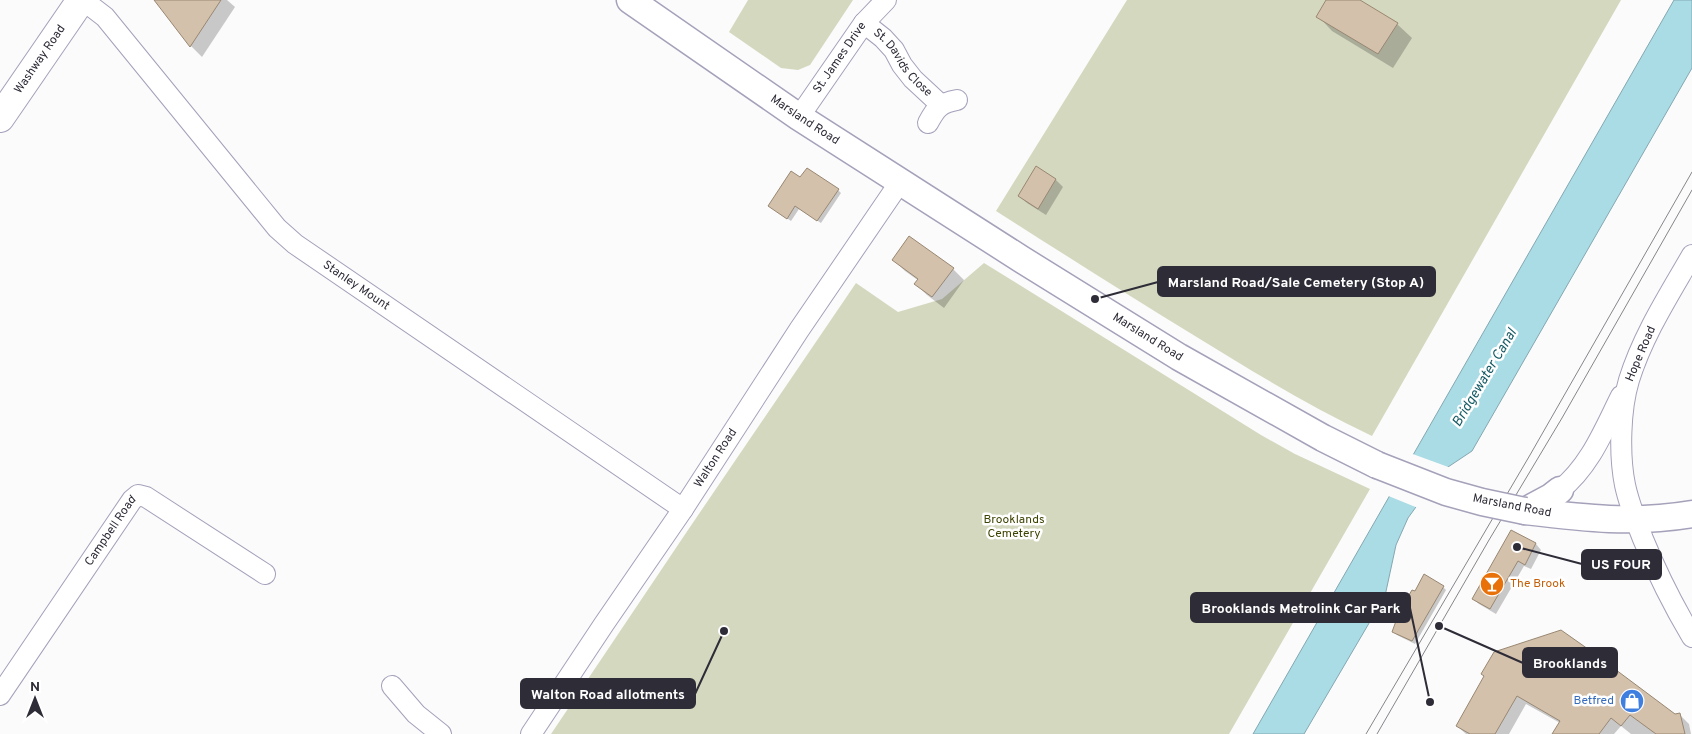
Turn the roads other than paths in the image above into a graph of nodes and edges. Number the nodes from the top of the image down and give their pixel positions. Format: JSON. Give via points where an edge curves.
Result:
{"nodes":[{"id":1,"x":82,"y":0,"type":"edge"},
{"id":2,"x":886,"y":0,"type":"edge"},
{"id":3,"x":641,"y":3,"type":"edge"},
{"id":4,"x":864,"y":23,"type":"junction"},
{"id":5,"x":799,"y":117,"type":"junction"},
{"id":6,"x":0,"y":118,"type":"edge"},
{"id":7,"x":928,"y":123,"type":"dead end"},
{"id":8,"x":900,"y":182,"type":"junction"},
{"id":9,"x":1692,"y":255,"type":"edge"},
{"id":10,"x":1628,"y":382,"type":"junction"},
{"id":11,"x":1560,"y":490,"type":"joint"},
{"id":12,"x":683,"y":509,"type":"junction"},
{"id":13,"x":1526,"y":511,"type":"junction"},
{"id":14,"x":1692,"y":514,"type":"edge"},
{"id":15,"x":1636,"y":520,"type":"junction"},
{"id":16,"x":265,"y":574,"type":"dead end"},
{"id":17,"x":1692,"y":637,"type":"edge"},
{"id":18,"x":392,"y":686,"type":"dead end"},
{"id":19,"x":0,"y":695,"type":"edge"},
{"id":20,"x":441,"y":734,"type":"edge"},
{"id":21,"x":531,"y":734,"type":"edge"}],
"edges":[{"from":1,"to":6,"type":"highway","name":"Washway Road"},
{"from":1,"to":12,"type":"street","name":"Stanley Mount","via":[[105,16],[277,228],[295,244]]},
{"from":2,"to":4,"type":"street","name":"St. James Drive"},
{"from":3,"to":5,"type":"main road","name":"Marsland Road"},
{"from":4,"to":5,"type":"street","name":"St. James Drive"},
{"from":4,"to":7,"type":"street","name":"St. Davids Close","via":[[894,50],[914,79],[949,102],[934,112]]},
{"from":5,"to":8,"type":"main road","name":"Marsland Road"},
{"from":8,"to":12,"type":"street","name":"Walton Road"},
{"from":8,"to":13,"type":"main road","name":"Marsland Road","bridge":true,"via":[[1179,357],[1323,438],[1377,465],[1446,492]]},
{"from":9,"to":10,"type":"street","name":"Hope Road","via":[[1645,338]]},
{"from":10,"to":11,"type":"street","via":[[1589,458]]},
{"from":10,"to":15,"type":"street","name":"Hope Road","via":[[1623,413],[1623,462],[1625,484]]},
{"from":11,"to":13,"type":"main road"},
{"from":12,"to":21,"type":"street","name":"Walton Road"},
{"from":13,"to":15,"type":"main road","name":"Marsland Road"},
{"from":14,"to":15,"type":"main road","name":"Marsland Road"},
{"from":15,"to":17,"type":"street","name":"Hope Road","via":[[1655,568]]},
{"from":16,"to":19,"type":"street","name":"Campbell Road","via":[[146,497],[138,495]]},
{"from":18,"to":20,"type":"street","via":[[416,714]]}]}
